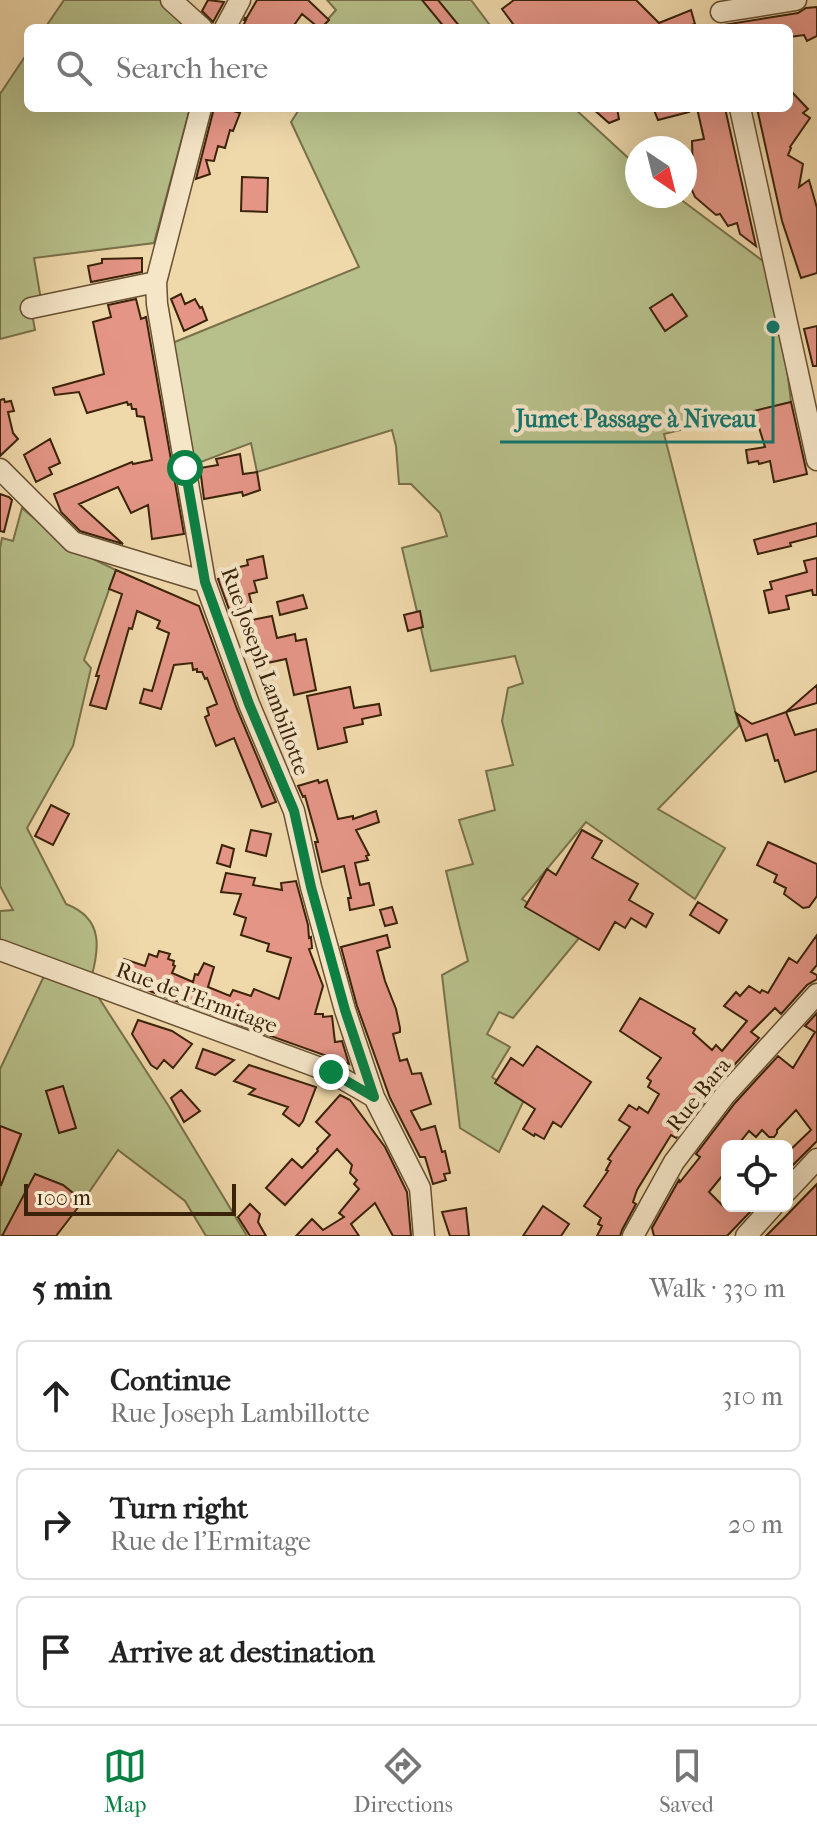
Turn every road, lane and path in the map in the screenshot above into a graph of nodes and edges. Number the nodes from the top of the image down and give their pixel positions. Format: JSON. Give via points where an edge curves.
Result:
{"nodes":[{"id":1,"x":171,"y":0,"type":"edge"},
{"id":2,"x":240,"y":0,"type":"edge"},
{"id":3,"x":796,"y":0,"type":"edge"},
{"id":4,"x":721,"y":13,"type":"edge"},
{"id":5,"x":198,"y":24,"type":"edge"},
{"id":6,"x":227,"y":24,"type":"edge"},
{"id":7,"x":200,"y":112,"type":"edge"},
{"id":8,"x":741,"y":112,"type":"edge"},
{"id":9,"x":156,"y":282,"type":"junction"},
{"id":10,"x":31,"y":308,"type":"dead end"},
{"id":11,"x":816,"y":451,"type":"edge"},
{"id":12,"x":0,"y":469,"type":"edge"},
{"id":13,"x":205,"y":582,"type":"junction"},
{"id":14,"x":0,"y":950,"type":"edge"},
{"id":15,"x":817,"y":994,"type":"edge"},
{"id":16,"x":374,"y":1097,"type":"junction"},
{"id":17,"x":817,"y":1159,"type":"edge"},
{"id":18,"x":793,"y":1185,"type":"edge"},
{"id":19,"x":768,"y":1212,"type":"edge"},
{"id":20,"x":639,"y":1233,"type":"edge"},
{"id":21,"x":424,"y":1236,"type":"edge"},
{"id":22,"x":746,"y":1236,"type":"edge"}],
"edges":[{"from":1,"to":5,"type":"street"},
{"from":2,"to":6,"type":"street"},
{"from":3,"to":4,"type":"street"},
{"from":7,"to":9,"type":"street","name":"Rue Joseph Lambillotte"},
{"from":8,"to":11,"type":"street"},
{"from":9,"to":10,"type":"street"},
{"from":9,"to":13,"type":"street","name":"Rue Joseph Lambillotte"},
{"from":12,"to":13,"type":"street","via":[[73,542]]},
{"from":13,"to":16,"type":"street","name":"Rue Joseph Lambillotte","via":[[294,811],[345,1010]]},
{"from":14,"to":16,"type":"street","name":"Rue de l'Ermitage","via":[[331,1072]]},
{"from":15,"to":20,"type":"street","name":"Rue Bara","via":[[718,1103],[674,1162]]},
{"from":16,"to":21,"type":"street","name":"Rue Joseph Lambillotte","via":[[420,1188]]},
{"from":17,"to":18,"type":"street"},
{"from":19,"to":22,"type":"street"}]}
